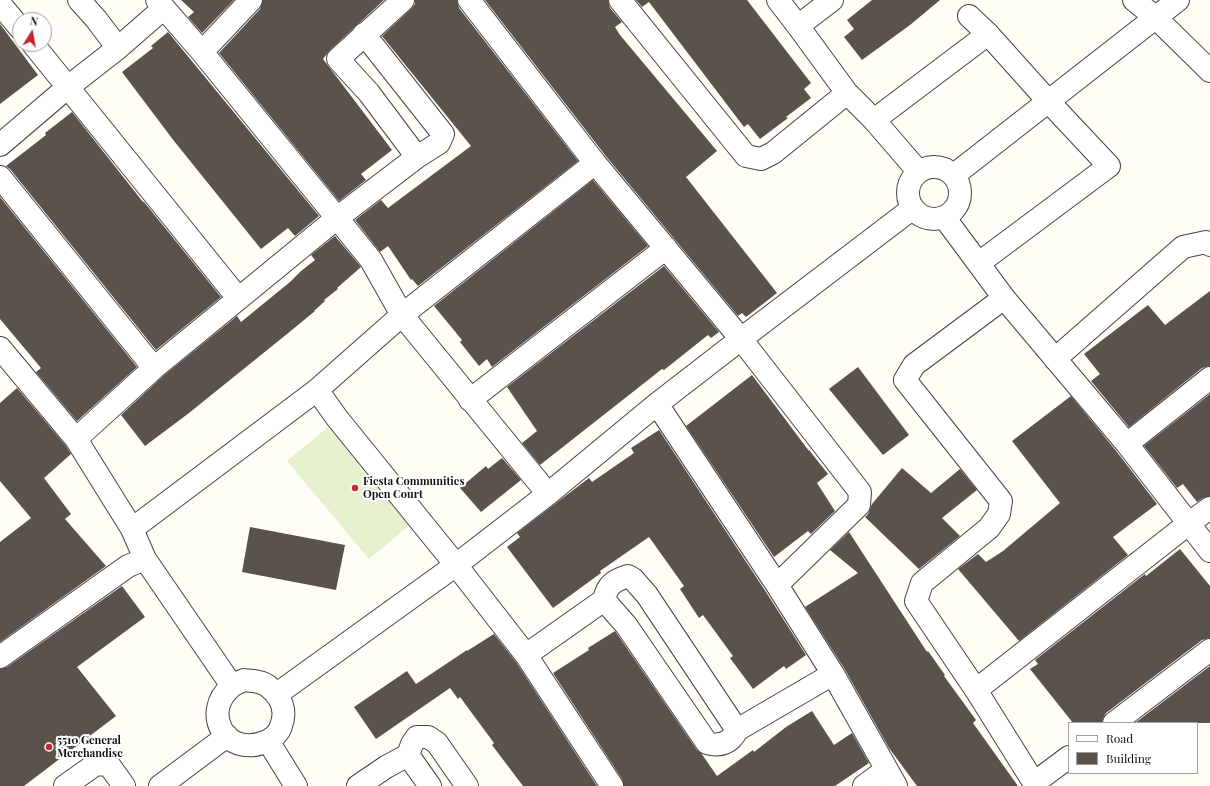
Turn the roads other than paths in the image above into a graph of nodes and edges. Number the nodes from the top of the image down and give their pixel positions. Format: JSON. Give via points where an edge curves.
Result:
{"nodes":[{"id":1,"x":79,"y":0,"type":"edge"},
{"id":2,"x":251,"y":0,"type":"edge"},
{"id":3,"x":403,"y":0,"type":"edge"},
{"id":4,"x":469,"y":0,"type":"edge"},
{"id":5,"x":620,"y":0,"type":"edge"},
{"id":6,"x":778,"y":0,"type":"edge"},
{"id":7,"x":832,"y":0,"type":"edge"},
{"id":8,"x":1134,"y":0,"type":"edge"},
{"id":9,"x":1178,"y":0,"type":"edge"},
{"id":10,"x":0,"y":4,"type":"edge"},
{"id":11,"x":161,"y":4,"type":"edge"},
{"id":12,"x":969,"y":16,"type":"dead end"},
{"id":13,"x":12,"y":18,"type":"edge"},
{"id":14,"x":1156,"y":18,"type":"junction"},
{"id":15,"x":798,"y":26,"type":"junction"},
{"id":16,"x":364,"y":34,"type":"junction"},
{"id":17,"x":988,"y":34,"type":"junction"},
{"id":18,"x":118,"y":48,"type":"junction"},
{"id":19,"x":40,"y":52,"type":"edge"},
{"id":20,"x":202,"y":52,"type":"junction"},
{"id":21,"x":1210,"y":71,"type":"edge"},
{"id":22,"x":68,"y":87,"type":"junction"},
{"id":23,"x":847,"y":93,"type":"junction"},
{"id":24,"x":1049,"y":102,"type":"junction"},
{"id":25,"x":874,"y":120,"type":"junction"},
{"id":26,"x":0,"y":145,"type":"edge"},
{"id":27,"x":417,"y":158,"type":"junction"},
{"id":28,"x":595,"y":163,"type":"junction"},
{"id":29,"x":918,"y":171,"type":"junction"},
{"id":30,"x":954,"y":176,"type":"junction"},
{"id":31,"x":0,"y":177,"type":"edge"},
{"id":32,"x":913,"y":208,"type":"junction"},
{"id":33,"x":944,"y":217,"type":"junction"},
{"id":34,"x":337,"y":218,"type":"junction"},
{"id":35,"x":1210,"y":245,"type":"edge"},
{"id":36,"x":666,"y":248,"type":"junction"},
{"id":37,"x":979,"y":263,"type":"junction"},
{"id":38,"x":238,"y":298,"type":"junction"},
{"id":39,"x":1004,"y":298,"type":"junction"},
{"id":40,"x":402,"y":315,"type":"junction"},
{"id":41,"x":741,"y":339,"type":"junction"},
{"id":42,"x":0,"y":348,"type":"edge"},
{"id":43,"x":1055,"y":359,"type":"junction"},
{"id":44,"x":154,"y":368,"type":"junction"},
{"id":45,"x":8,"y":371,"type":"edge"},
{"id":46,"x":1210,"y":378,"type":"edge"},
{"id":47,"x":317,"y":390,"type":"junction"},
{"id":48,"x":470,"y":400,"type":"junction"},
{"id":49,"x":658,"y":404,"type":"junction"},
{"id":50,"x":76,"y":440,"type":"junction"},
{"id":51,"x":1127,"y":444,"type":"junction"},
{"id":52,"x":548,"y":494,"type":"junction"},
{"id":53,"x":1210,"y":508,"type":"edge"},
{"id":54,"x":1188,"y":524,"type":"junction"},
{"id":55,"x":132,"y":529,"type":"junction"},
{"id":56,"x":1210,"y":551,"type":"edge"},
{"id":57,"x":145,"y":558,"type":"junction"},
{"id":58,"x":456,"y":565,"type":"junction"},
{"id":59,"x":777,"y":585,"type":"junction"},
{"id":60,"x":604,"y":600,"type":"junction"},
{"id":61,"x":1210,"y":650,"type":"edge"},
{"id":62,"x":526,"y":655,"type":"junction"},
{"id":63,"x":0,"y":657,"type":"edge"},
{"id":64,"x":833,"y":674,"type":"junction"},
{"id":65,"x":232,"y":686,"type":"junction"},
{"id":66,"x":976,"y":690,"type":"junction"},
{"id":67,"x":277,"y":694,"type":"junction"},
{"id":68,"x":1115,"y":722,"type":"edge"},
{"id":69,"x":737,"y":730,"type":"junction"},
{"id":70,"x":227,"y":736,"type":"junction"},
{"id":71,"x":268,"y":741,"type":"junction"},
{"id":72,"x":408,"y":755,"type":"junction"},
{"id":73,"x":1068,"y":758,"type":"edge"},
{"id":74,"x":891,"y":778,"type":"edge"},
{"id":75,"x":1035,"y":784,"type":"edge"},
{"id":76,"x":65,"y":786,"type":"edge"},
{"id":77,"x":124,"y":786,"type":"edge"},
{"id":78,"x":160,"y":786,"type":"edge"},
{"id":79,"x":296,"y":786,"type":"edge"},
{"id":80,"x":358,"y":786,"type":"edge"},
{"id":81,"x":430,"y":786,"type":"edge"},
{"id":82,"x":467,"y":786,"type":"edge"},
{"id":83,"x":612,"y":786,"type":"edge"},
{"id":84,"x":864,"y":786,"type":"edge"}],
"edges":[{"from":1,"to":18,"type":"street"},
{"from":2,"to":20,"type":"street"},
{"from":3,"to":16,"type":"street"},
{"from":4,"to":28,"type":"street"},
{"from":5,"to":23,"type":"street","via":[[746,156],[761,160],[773,153]]},
{"from":6,"to":15,"type":"street"},
{"from":7,"to":15,"type":"street"},
{"from":8,"to":14,"type":"street"},
{"from":9,"to":14,"type":"street"},
{"from":10,"to":13,"type":"street"},
{"from":11,"to":18,"type":"street"},
{"from":11,"to":20,"type":"street"},
{"from":12,"to":17,"type":"street"},
{"from":14,"to":21,"type":"street"},
{"from":14,"to":24,"type":"street"},
{"from":15,"to":23,"type":"street"},
{"from":16,"to":27,"type":"street","via":[[338,58]]},
{"from":16,"to":27,"type":"street","via":[[443,134],[439,143]]},
{"from":17,"to":24,"type":"street"},
{"from":17,"to":25,"type":"street"},
{"from":18,"to":22,"type":"street"},
{"from":19,"to":22,"type":"street"},
{"from":20,"to":34,"type":"street"},
{"from":22,"to":26,"type":"street"},
{"from":22,"to":38,"type":"street"},
{"from":23,"to":25,"type":"street"},
{"from":24,"to":30,"type":"street"},
{"from":24,"to":37,"type":"street","via":[[1109,166]]},
{"from":25,"to":29,"type":"street"},
{"from":27,"to":34,"type":"street"},
{"from":28,"to":36,"type":"street"},
{"from":28,"to":40,"type":"street"},
{"from":29,"to":30,"type":"street","via":[[934,166],[943,168]]},
{"from":29,"to":32,"type":"street","via":[[908,185],[907,195]]},
{"from":30,"to":33,"type":"street","via":[[960,185],[959,203]]},
{"from":31,"to":44,"type":"street"},
{"from":32,"to":33,"type":"street","via":[[930,219]]},
{"from":32,"to":41,"type":"street"},
{"from":33,"to":37,"type":"street"},
{"from":34,"to":38,"type":"street"},
{"from":34,"to":40,"type":"street","via":[[371,260]]},
{"from":35,"to":43,"type":"street","via":[[1206,242],[1184,247]]},
{"from":36,"to":41,"type":"street"},
{"from":36,"to":48,"type":"street"},
{"from":37,"to":39,"type":"street"},
{"from":38,"to":44,"type":"street"},
{"from":39,"to":43,"type":"street"},
{"from":39,"to":66,"type":"street","via":[[914,365],[905,380],[1001,501],[999,514],[989,528],[922,583],[916,601]]},
{"from":40,"to":47,"type":"street"},
{"from":40,"to":48,"type":"street"},
{"from":41,"to":49,"type":"street"},
{"from":41,"to":59,"type":"street","via":[[860,492],[859,505]]},
{"from":42,"to":45,"type":"street"},
{"from":43,"to":51,"type":"street"},
{"from":44,"to":50,"type":"street"},
{"from":45,"to":50,"type":"street"},
{"from":46,"to":51,"type":"street"},
{"from":47,"to":55,"type":"street"},
{"from":47,"to":58,"type":"street"},
{"from":48,"to":52,"type":"street"},
{"from":49,"to":52,"type":"street"},
{"from":49,"to":59,"type":"street"},
{"from":50,"to":55,"type":"street"},
{"from":51,"to":54,"type":"street"},
{"from":52,"to":58,"type":"street"},
{"from":53,"to":54,"type":"street"},
{"from":54,"to":56,"type":"street"},
{"from":54,"to":66,"type":"street"},
{"from":55,"to":57,"type":"street"},
{"from":57,"to":63,"type":"street","via":[[128,566]]},
{"from":57,"to":65,"type":"street"},
{"from":58,"to":62,"type":"street"},
{"from":58,"to":67,"type":"street"},
{"from":59,"to":64,"type":"street"},
{"from":60,"to":62,"type":"street"},
{"from":60,"to":69,"type":"street","via":[[626,625],[706,743],[725,744]]},
{"from":60,"to":69,"type":"street","via":[[606,590],[617,580],[628,576],[634,579]]},
{"from":61,"to":68,"type":"street"},
{"from":62,"to":83,"type":"street"},
{"from":64,"to":69,"type":"street"},
{"from":64,"to":74,"type":"street"},
{"from":65,"to":67,"type":"street","via":[[244,680],[263,683]]},
{"from":65,"to":70,"type":"street","via":[[223,695],[218,711],[219,726]]},
{"from":66,"to":75,"type":"street"},
{"from":67,"to":71,"type":"street","via":[[284,715],[282,726]]},
{"from":70,"to":71,"type":"street","via":[[231,741],[248,746]]},
{"from":70,"to":78,"type":"street"},
{"from":71,"to":79,"type":"street"},
{"from":72,"to":80,"type":"street"},
{"from":72,"to":81,"type":"street"},
{"from":72,"to":82,"type":"street","via":[[417,737],[428,737],[437,743]]},
{"from":73,"to":75,"type":"street"},
{"from":74,"to":84,"type":"street"},
{"from":76,"to":77,"type":"street","via":[[96,764],[109,765]]}]}
